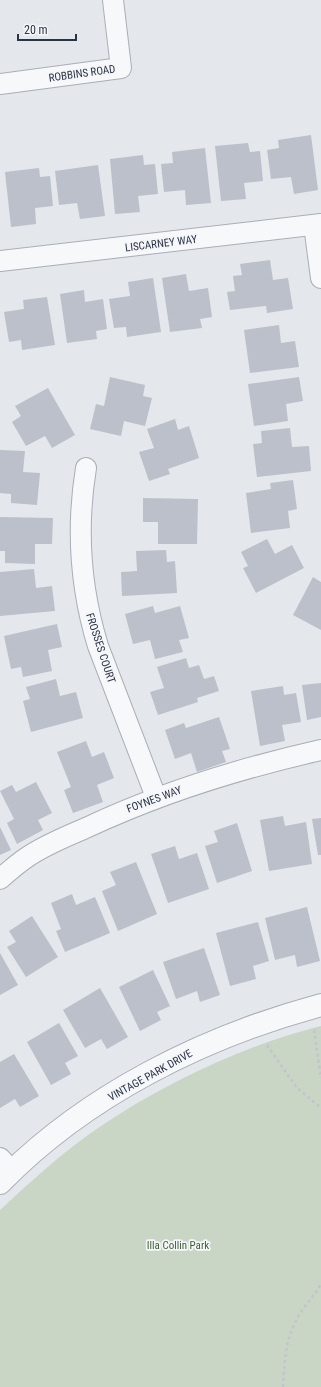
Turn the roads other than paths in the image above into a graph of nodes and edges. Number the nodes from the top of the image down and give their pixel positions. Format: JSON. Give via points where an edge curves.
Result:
{"nodes":[{"id":1,"x":113,"y":0,"type":"edge"},
{"id":2,"x":0,"y":84,"type":"edge"},
{"id":3,"x":318,"y":225,"type":"edge"},
{"id":4,"x":0,"y":262,"type":"edge"},
{"id":5,"x":321,"y":278,"type":"edge"},
{"id":6,"x":86,"y":468,"type":"dead end"},
{"id":7,"x":321,"y":750,"type":"edge"},
{"id":8,"x":156,"y":797,"type":"junction"},
{"id":9,"x":0,"y":879,"type":"edge"},
{"id":10,"x":321,"y":1005,"type":"edge"},
{"id":11,"x":4,"y":1171,"type":"edge"}],
"edges":[{"from":1,"to":2,"type":"street","name":"ROBBINS ROAD","via":[[121,68]]},
{"from":3,"to":4,"type":"street","name":"LISCARNEY WAY"},
{"from":3,"to":5,"type":"street"},
{"from":6,"to":8,"type":"street","name":"FROSSES COURT","via":[[82,493],[80,545],[90,622]]},
{"from":7,"to":8,"type":"street","name":"FOYNES WAY","via":[[221,775]]},
{"from":8,"to":9,"type":"street","name":"FOYNES WAY","via":[[57,841],[26,858]]},
{"from":10,"to":11,"type":"street","name":"VINTAGE PARK DRIVE","via":[[251,1027],[135,1080]]}]}
